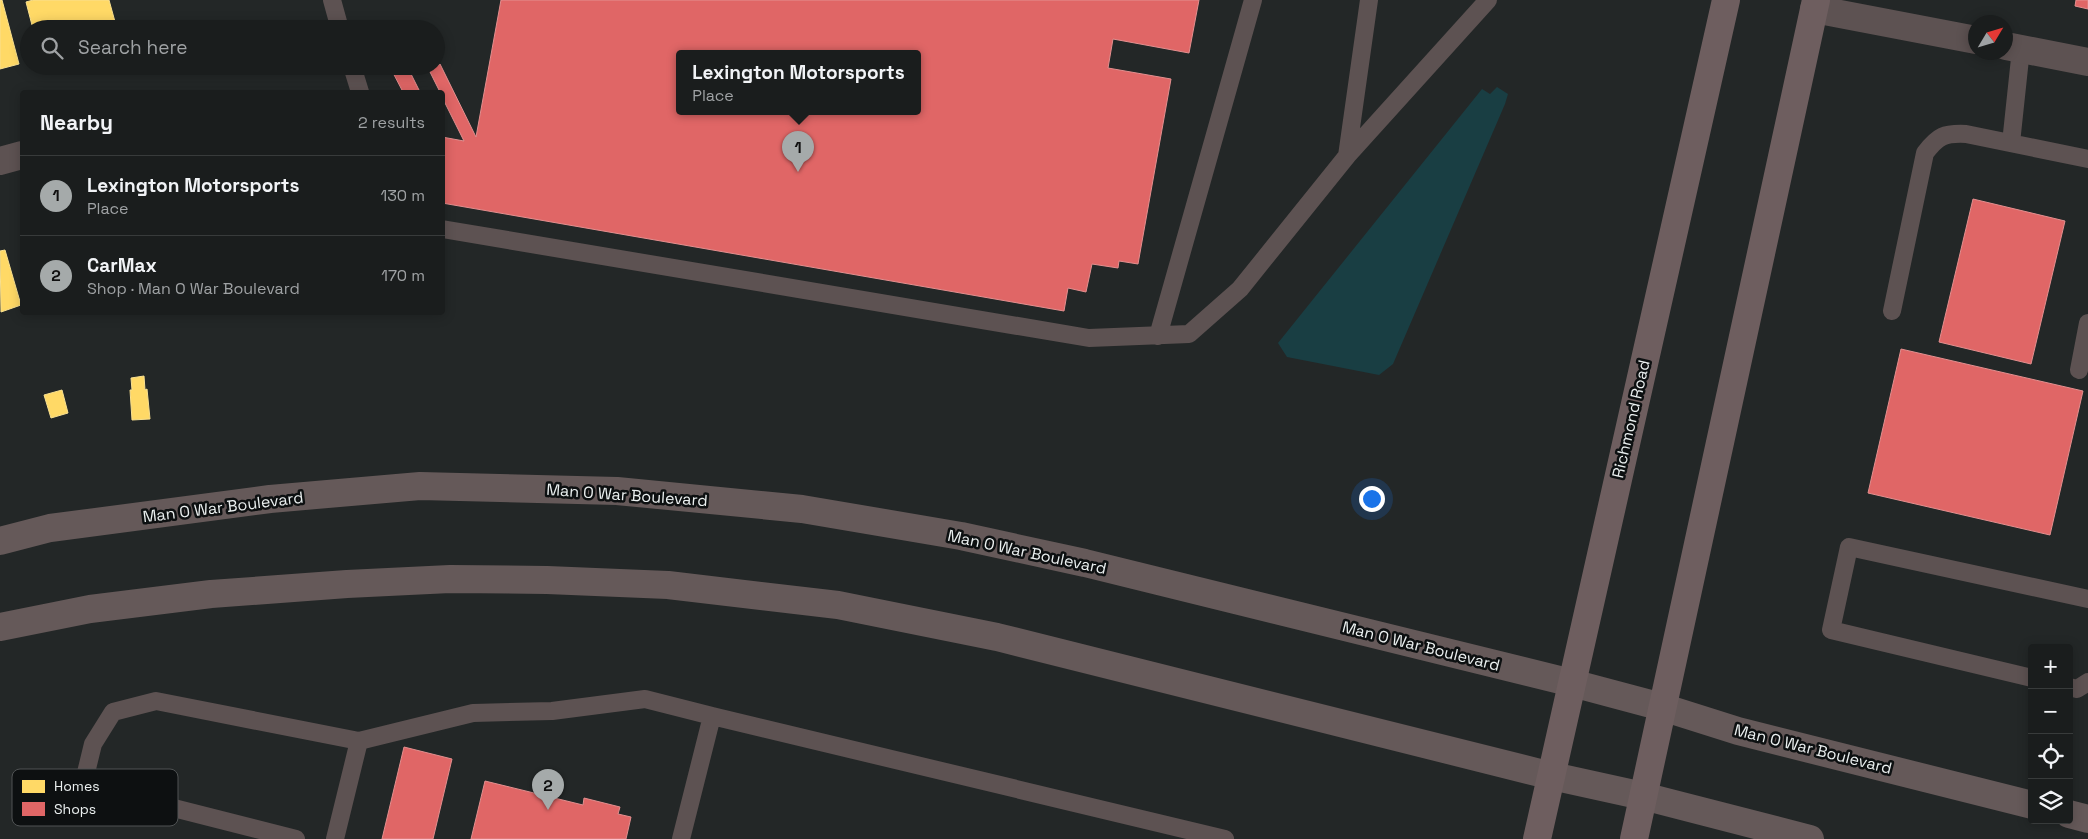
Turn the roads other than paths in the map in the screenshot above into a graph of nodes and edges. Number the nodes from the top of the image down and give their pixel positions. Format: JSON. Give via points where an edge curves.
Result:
{"nodes":[{"id":1,"x":332,"y":0,"type":"edge"},
{"id":2,"x":1253,"y":0,"type":"edge"},
{"id":3,"x":1369,"y":0,"type":"edge"},
{"id":4,"x":1488,"y":0,"type":"edge"},
{"id":5,"x":1726,"y":0,"type":"edge"},
{"id":6,"x":1816,"y":5,"type":"edge"},
{"id":7,"x":338,"y":20,"type":"edge"},
{"id":8,"x":1968,"y":38,"type":"edge"},
{"id":9,"x":2013,"y":47,"type":"edge"},
{"id":10,"x":2013,"y":60,"type":"edge"},
{"id":11,"x":2088,"y":62,"type":"edge"},
{"id":12,"x":355,"y":75,"type":"edge"},
{"id":13,"x":359,"y":90,"type":"edge"},
{"id":14,"x":2011,"y":143,"type":"junction"},
{"id":15,"x":20,"y":156,"type":"edge"},
{"id":16,"x":1347,"y":156,"type":"junction"},
{"id":17,"x":2088,"y":159,"type":"edge"},
{"id":18,"x":0,"y":161,"type":"edge"},
{"id":19,"x":445,"y":231,"type":"edge"},
{"id":20,"x":1892,"y":311,"type":"dead end"},
{"id":21,"x":2088,"y":323,"type":"edge"},
{"id":22,"x":1158,"y":336,"type":"junction"},
{"id":23,"x":2079,"y":370,"type":"dead end"},
{"id":24,"x":0,"y":540,"type":"edge"},
{"id":25,"x":2088,"y":599,"type":"edge"},
{"id":26,"x":0,"y":627,"type":"edge"},
{"id":27,"x":2028,"y":677,"type":"edge"},
{"id":28,"x":2088,"y":682,"type":"edge"},
{"id":29,"x":1572,"y":683,"type":"junction"},
{"id":30,"x":2073,"y":688,"type":"edge"},
{"id":31,"x":1662,"y":707,"type":"junction"},
{"id":32,"x":712,"y":716,"type":"junction"},
{"id":33,"x":358,"y":741,"type":"junction"},
{"id":34,"x":87,"y":769,"type":"edge"},
{"id":35,"x":1552,"y":776,"type":"junction"},
{"id":36,"x":1643,"y":796,"type":"junction"},
{"id":37,"x":2028,"y":804,"type":"edge"},
{"id":38,"x":178,"y":809,"type":"edge"},
{"id":39,"x":2073,"y":815,"type":"edge"},
{"id":40,"x":2088,"y":819,"type":"edge"},
{"id":41,"x":296,"y":839,"type":"edge"},
{"id":42,"x":335,"y":839,"type":"edge"},
{"id":43,"x":681,"y":839,"type":"edge"},
{"id":44,"x":1225,"y":839,"type":"edge"},
{"id":45,"x":1538,"y":839,"type":"edge"},
{"id":46,"x":1634,"y":839,"type":"edge"},
{"id":47,"x":1810,"y":839,"type":"edge"}],
"edges":[{"from":1,"to":7,"type":"lane"},
{"from":2,"to":22,"type":"lane"},
{"from":3,"to":16,"type":"lane"},
{"from":4,"to":16,"type":"lane"},
{"from":5,"to":29,"type":"highway","name":"Richmond Road"},
{"from":6,"to":8,"type":"street"},
{"from":6,"to":31,"type":"highway"},
{"from":9,"to":11,"type":"street"},
{"from":10,"to":14,"type":"lane"},
{"from":12,"to":13,"type":"lane"},
{"from":14,"to":17,"type":"lane"},
{"from":14,"to":20,"type":"lane","via":[[1966,134],[1948,134],[1936,140],[1926,153]]},
{"from":15,"to":18,"type":"street"},
{"from":16,"to":22,"type":"lane","via":[[1240,289],[1189,334]]},
{"from":19,"to":22,"type":"lane","via":[[1089,338]]},
{"from":21,"to":23,"type":"lane"},
{"from":24,"to":29,"type":"main road","name":"Man O War Boulevard","via":[[50,528],[270,500],[420,486],[617,491],[802,509],[961,536],[1085,563]]},
{"from":25,"to":27,"type":"lane","via":[[1849,547],[1831,630]]},
{"from":26,"to":35,"type":"main road","via":[[100,608],[211,594],[347,584],[459,579],[668,585],[838,605],[997,637]]},
{"from":28,"to":30,"type":"lane"},
{"from":29,"to":31,"type":"main road","name":"Man O War Boulevard"},
{"from":29,"to":35,"type":"highway","name":"Richmond Road"},
{"from":31,"to":36,"type":"highway"},
{"from":31,"to":37,"type":"main road","name":"Man O War Boulevard","via":[[1738,731]]},
{"from":32,"to":33,"type":"lane","via":[[645,699],[552,711],[473,713]]},
{"from":32,"to":43,"type":"lane"},
{"from":32,"to":44,"type":"lane"},
{"from":33,"to":34,"type":"lane","via":[[156,701],[113,712],[93,744]]},
{"from":33,"to":42,"type":"lane"},
{"from":35,"to":36,"type":"main road"},
{"from":35,"to":45,"type":"highway","name":"Richmond Road"},
{"from":36,"to":46,"type":"highway"},
{"from":36,"to":47,"type":"main road"},
{"from":38,"to":41,"type":"lane"},
{"from":39,"to":40,"type":"main road"}]}
